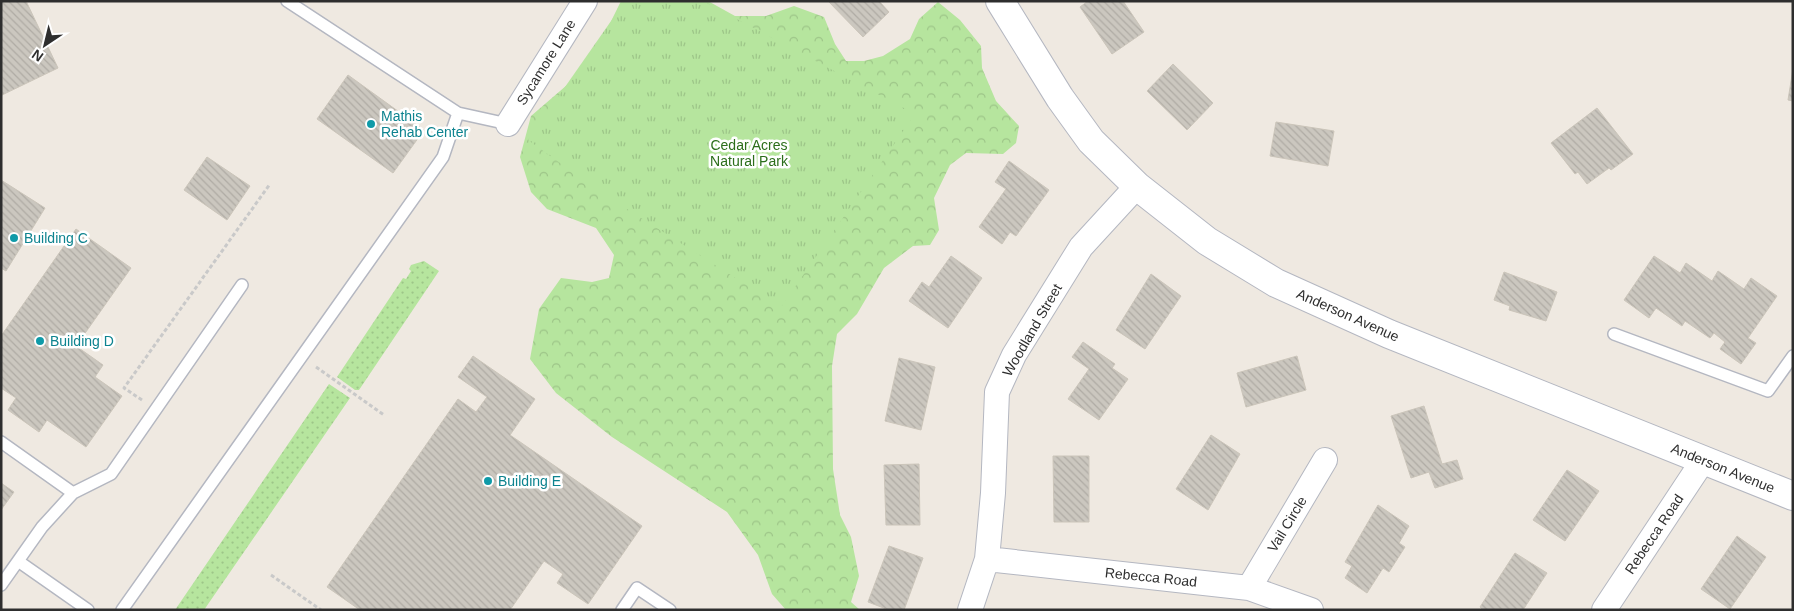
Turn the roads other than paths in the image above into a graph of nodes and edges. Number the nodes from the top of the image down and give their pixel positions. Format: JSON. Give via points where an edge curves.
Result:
{"nodes":[{"id":1,"x":287,"y":1,"type":"edge"},
{"id":2,"x":585,"y":1,"type":"edge"},
{"id":3,"x":1000,"y":1,"type":"edge"},
{"id":4,"x":458,"y":113,"type":"junction"},
{"id":5,"x":508,"y":124,"type":"joint"},
{"id":6,"x":1137,"y":186,"type":"junction"},
{"id":7,"x":242,"y":285,"type":"dead end"},
{"id":8,"x":1614,"y":334,"type":"dead end"},
{"id":9,"x":1793,"y":356,"type":"edge"},
{"id":10,"x":1,"y":442,"type":"edge"},
{"id":11,"x":1704,"y":459,"type":"junction"},
{"id":12,"x":1325,"y":460,"type":"dead end"},
{"id":13,"x":73,"y":493,"type":"junction"},
{"id":14,"x":1793,"y":496,"type":"edge"},
{"id":15,"x":987,"y":559,"type":"junction"},
{"id":16,"x":18,"y":561,"type":"junction"},
{"id":17,"x":1,"y":584,"type":"edge"},
{"id":18,"x":1249,"y":588,"type":"junction"},
{"id":19,"x":88,"y":610,"type":"edge"},
{"id":20,"x":122,"y":610,"type":"edge"},
{"id":21,"x":622,"y":610,"type":"edge"},
{"id":22,"x":670,"y":610,"type":"edge"},
{"id":23,"x":970,"y":610,"type":"edge"},
{"id":24,"x":1311,"y":610,"type":"edge"},
{"id":25,"x":1604,"y":610,"type":"edge"}],
"edges":[{"from":1,"to":4,"type":"lane"},
{"from":2,"to":5,"type":"street","name":"Sycamore Lane"},
{"from":3,"to":6,"type":"main road","name":"Anderson Avenue","via":[[1060,98],[1091,141]]},
{"from":4,"to":5,"type":"lane"},
{"from":4,"to":20,"type":"lane","via":[[443,157]]},
{"from":6,"to":11,"type":"main road","name":"Anderson Avenue","via":[[1207,241],[1276,283],[1389,334]]},
{"from":6,"to":15,"type":"street","name":"Woodland Street","via":[[1082,247],[1014,355],[997,392]]},
{"from":7,"to":13,"type":"lane","via":[[111,474]]},
{"from":8,"to":9,"type":"lane","via":[[1768,391]]},
{"from":10,"to":13,"type":"lane"},
{"from":11,"to":14,"type":"main road","name":"Anderson Avenue"},
{"from":11,"to":25,"type":"street","name":"Rebecca Road"},
{"from":12,"to":18,"type":"street","name":"Vail Circle"},
{"from":13,"to":16,"type":"lane","via":[[42,527]]},
{"from":15,"to":18,"type":"street","name":"Rebecca Road"},
{"from":15,"to":23,"type":"street","name":"Woodland Street"},
{"from":16,"to":17,"type":"lane"},
{"from":16,"to":19,"type":"lane"},
{"from":18,"to":24,"type":"street","name":"Rebecca Road"},
{"from":21,"to":22,"type":"lane","via":[[637,588]]}]}
